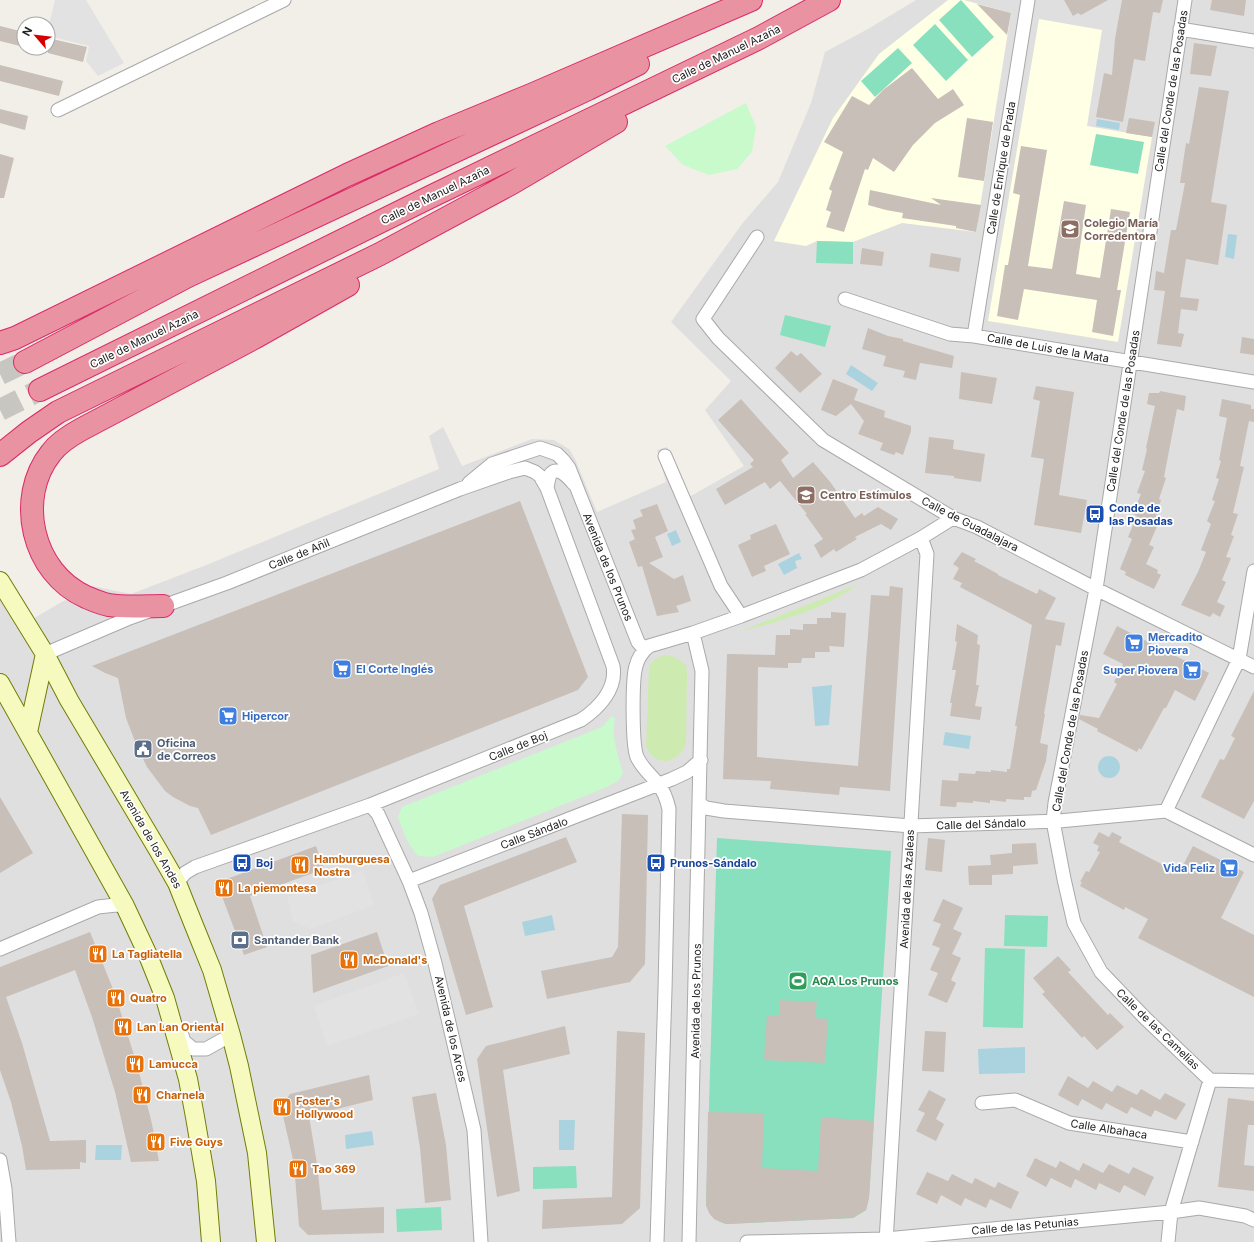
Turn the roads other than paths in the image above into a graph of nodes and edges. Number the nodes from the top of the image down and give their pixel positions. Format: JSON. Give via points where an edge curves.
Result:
{"nodes":[{"id":1,"x":284,"y":0,"type":"edge"},
{"id":2,"x":750,"y":0,"type":"edge"},
{"id":3,"x":762,"y":0,"type":"edge"},
{"id":4,"x":829,"y":0,"type":"edge"},
{"id":5,"x":1028,"y":0,"type":"edge"},
{"id":6,"x":1185,"y":0,"type":"edge"},
{"id":7,"x":1180,"y":29,"type":"junction"},
{"id":8,"x":759,"y":38,"type":"junction"},
{"id":9,"x":1254,"y":41,"type":"edge"},
{"id":10,"x":58,"y":110,"type":"dead end"},
{"id":11,"x":512,"y":183,"type":"junction"},
{"id":12,"x":757,"y":237,"type":"dead end"},
{"id":13,"x":846,"y":299,"type":"dead end"},
{"id":14,"x":974,"y":336,"type":"junction"},
{"id":15,"x":0,"y":343,"type":"edge"},
{"id":16,"x":25,"y":362,"type":"tunnel mouth"},
{"id":17,"x":1130,"y":362,"type":"junction"},
{"id":18,"x":1254,"y":382,"type":"edge"},
{"id":19,"x":40,"y":390,"type":"tunnel mouth"},
{"id":20,"x":0,"y":455,"type":"edge"},
{"id":21,"x":665,"y":456,"type":"dead end"},
{"id":22,"x":575,"y":485,"type":"junction"},
{"id":23,"x":547,"y":488,"type":"junction"},
{"id":24,"x":460,"y":489,"type":"junction"},
{"id":25,"x":953,"y":518,"type":"junction"},
{"id":26,"x":921,"y":538,"type":"junction"},
{"id":27,"x":1254,"y":571,"type":"edge"},
{"id":28,"x":0,"y":581,"type":"edge"},
{"id":29,"x":1096,"y":589,"type":"junction"},
{"id":30,"x":164,"y":606,"type":"junction"},
{"id":31,"x":741,"y":616,"type":"junction"},
{"id":32,"x":693,"y":633,"type":"junction"},
{"id":33,"x":644,"y":649,"type":"junction"},
{"id":34,"x":45,"y":654,"type":"junction"},
{"id":35,"x":1239,"y":660,"type":"junction"},
{"id":36,"x":1254,"y":667,"type":"edge"},
{"id":37,"x":0,"y":683,"type":"edge"},
{"id":38,"x":28,"y":732,"type":"junction"},
{"id":39,"x":701,"y":760,"type":"junction"},
{"id":40,"x":658,"y":784,"type":"junction"},
{"id":41,"x":700,"y":804,"type":"junction"},
{"id":42,"x":370,"y":805,"type":"junction"},
{"id":43,"x":1166,"y":811,"type":"junction"},
{"id":44,"x":1053,"y":821,"type":"junction"},
{"id":45,"x":911,"y":826,"type":"junction"},
{"id":46,"x":1254,"y":855,"type":"edge"},
{"id":47,"x":409,"y":882,"type":"junction"},
{"id":48,"x":177,"y":883,"type":"junction"},
{"id":49,"x":125,"y":906,"type":"junction"},
{"id":50,"x":0,"y":949,"type":"edge"},
{"id":51,"x":165,"y":998,"type":"junction"},
{"id":52,"x":231,"y":1035,"type":"junction"},
{"id":53,"x":1210,"y":1080,"type":"junction"},
{"id":54,"x":1254,"y":1081,"type":"edge"},
{"id":55,"x":982,"y":1103,"type":"dead end"},
{"id":56,"x":1192,"y":1142,"type":"junction"},
{"id":57,"x":0,"y":1160,"type":"edge"},
{"id":58,"x":1171,"y":1212,"type":"junction"},
{"id":59,"x":1254,"y":1220,"type":"edge"},
{"id":60,"x":886,"y":1240,"type":"edge"},
{"id":61,"x":9,"y":1242,"type":"edge"},
{"id":62,"x":212,"y":1242,"type":"edge"},
{"id":63,"x":266,"y":1242,"type":"edge"},
{"id":64,"x":481,"y":1242,"type":"edge"},
{"id":65,"x":657,"y":1242,"type":"edge"},
{"id":66,"x":689,"y":1242,"type":"edge"},
{"id":67,"x":747,"y":1242,"type":"edge"},
{"id":68,"x":1168,"y":1242,"type":"edge"}],
"edges":[{"from":1,"to":10,"type":"street"},
{"from":2,"to":15,"type":"highway","via":[[432,136]]},
{"from":3,"to":16,"type":"highway","via":[[588,89],[188,276]]},
{"from":4,"to":8,"type":"highway","name":"Calle de Manuel Azaña"},
{"from":5,"to":14,"type":"street","name":"Calle de Enrique de Prada"},
{"from":6,"to":7,"type":"street","name":"Calle del Conde de las Posadas"},
{"from":7,"to":9,"type":"street"},
{"from":7,"to":17,"type":"street","name":"Calle del Conde de las Posadas"},
{"from":8,"to":11,"type":"highway"},
{"from":8,"to":19,"type":"highway","name":"Calle de Manuel Azaña"},
{"from":11,"to":20,"type":"highway","via":[[380,254],[58,412]]},
{"from":11,"to":30,"type":"highway","via":[[370,272],[254,338],[82,429],[52,452],[40,470],[33,490],[32,510],[39,548],[49,566],[63,581],[85,597],[108,605]]},
{"from":12,"to":25,"type":"street","name":"Calle de Guadalajara","via":[[703,319],[718,338],[823,440]]},
{"from":13,"to":14,"type":"street","name":"Calle de Luis de la Mata","via":[[950,334]]},
{"from":14,"to":17,"type":"street","name":"Calle de Luis de la Mata"},
{"from":17,"to":18,"type":"street","name":"Calle de Luis de la Mata"},
{"from":17,"to":29,"type":"street","name":"Calle del Conde de las Posadas"},
{"from":21,"to":31,"type":"street","via":[[721,586]]},
{"from":22,"to":23,"type":"street","via":[[565,474],[558,471],[550,476]]},
{"from":22,"to":24,"type":"street","name":"Avenida de los Prunos","via":[[563,460],[556,454],[540,448],[492,464]]},
{"from":22,"to":33,"type":"street","name":"Avenida de los Prunos","via":[[638,642]]},
{"from":23,"to":24,"type":"street","name":"Calle de Añil","via":[[540,476],[525,468]]},
{"from":23,"to":42,"type":"street","name":"Calle de Boj","via":[[613,666],[614,675],[608,692],[592,713],[581,720]]},
{"from":24,"to":30,"type":"street","name":"Calle de Añil"},
{"from":25,"to":26,"type":"street"},
{"from":25,"to":29,"type":"street","name":"Calle de Guadalajara","via":[[977,527]]},
{"from":26,"to":31,"type":"street","via":[[861,570]]},
{"from":26,"to":45,"type":"street","name":"Avenida de las Azaleas","via":[[927,554]]},
{"from":27,"to":35,"type":"street"},
{"from":28,"to":34,"type":"main road","name":"Avenida de los Andes"},
{"from":29,"to":35,"type":"street","name":"Calle de Guadalajara"},
{"from":29,"to":44,"type":"street","name":"Calle del Conde de las Posadas"},
{"from":30,"to":34,"type":"street","name":"Calle de Añil"},
{"from":31,"to":32,"type":"street"},
{"from":32,"to":33,"type":"street"},
{"from":32,"to":39,"type":"street","name":"Avenida de los Prunos","via":[[702,671]]},
{"from":33,"to":40,"type":"street","via":[[634,674],[634,751],[643,768]]},
{"from":34,"to":38,"type":"main road"},
{"from":34,"to":48,"type":"main road","name":"Avenida de los Andes","via":[[69,700]]},
{"from":35,"to":36,"type":"street","name":"Calle de Guadalajara"},
{"from":35,"to":43,"type":"street"},
{"from":37,"to":38,"type":"main road"},
{"from":38,"to":49,"type":"main road"},
{"from":39,"to":40,"type":"street","via":[[687,772]]},
{"from":39,"to":41,"type":"street","name":"Avenida de los Prunos"},
{"from":40,"to":47,"type":"street","name":"Calle Sándalo"},
{"from":40,"to":65,"type":"street","via":[[668,809]]},
{"from":41,"to":45,"type":"street","name":"Calle del Sándalo","via":[[706,808],[724,811]]},
{"from":41,"to":66,"type":"street","name":"Avenida de los Prunos"},
{"from":42,"to":47,"type":"street","name":"Avenida de los Arces","via":[[378,814]]},
{"from":42,"to":48,"type":"street","name":"Calle de Boj","via":[[195,867],[185,873]]},
{"from":43,"to":44,"type":"street","name":"Calle del Sándalo"},
{"from":43,"to":46,"type":"street"},
{"from":44,"to":45,"type":"street","name":"Calle del Sándalo"},
{"from":44,"to":53,"type":"street","name":"Calle de las Camelias","via":[[1074,923],[1101,972]]},
{"from":45,"to":60,"type":"street","name":"Avenida de las Azaleas"},
{"from":47,"to":64,"type":"street","name":"Avenida de los Arces","via":[[435,963],[474,1130]]},
{"from":48,"to":52,"type":"main road","name":"Avenida de los Andes","via":[[212,970]]},
{"from":49,"to":50,"type":"street","via":[[98,907]]},
{"from":49,"to":51,"type":"main road"},
{"from":51,"to":52,"type":"street","via":[[172,1006],[184,1041],[193,1049],[206,1049]]},
{"from":51,"to":62,"type":"main road","via":[[188,1079],[206,1181]]},
{"from":52,"to":63,"type":"main road","name":"Avenida de los Andes","via":[[257,1153]]},
{"from":53,"to":54,"type":"street"},
{"from":53,"to":56,"type":"street"},
{"from":55,"to":56,"type":"street","name":"Calle Albahaca","via":[[1015,1100],[1069,1123]]},
{"from":56,"to":58,"type":"street"},
{"from":57,"to":61,"type":"street","via":[[6,1189]]},
{"from":58,"to":59,"type":"street","name":"Calle de las Petunias","via":[[1199,1208]]},
{"from":58,"to":60,"type":"street","name":"Calle de las Petunias"},
{"from":58,"to":68,"type":"street"},
{"from":60,"to":67,"type":"street","name":"Calle de las Petunias"}]}
